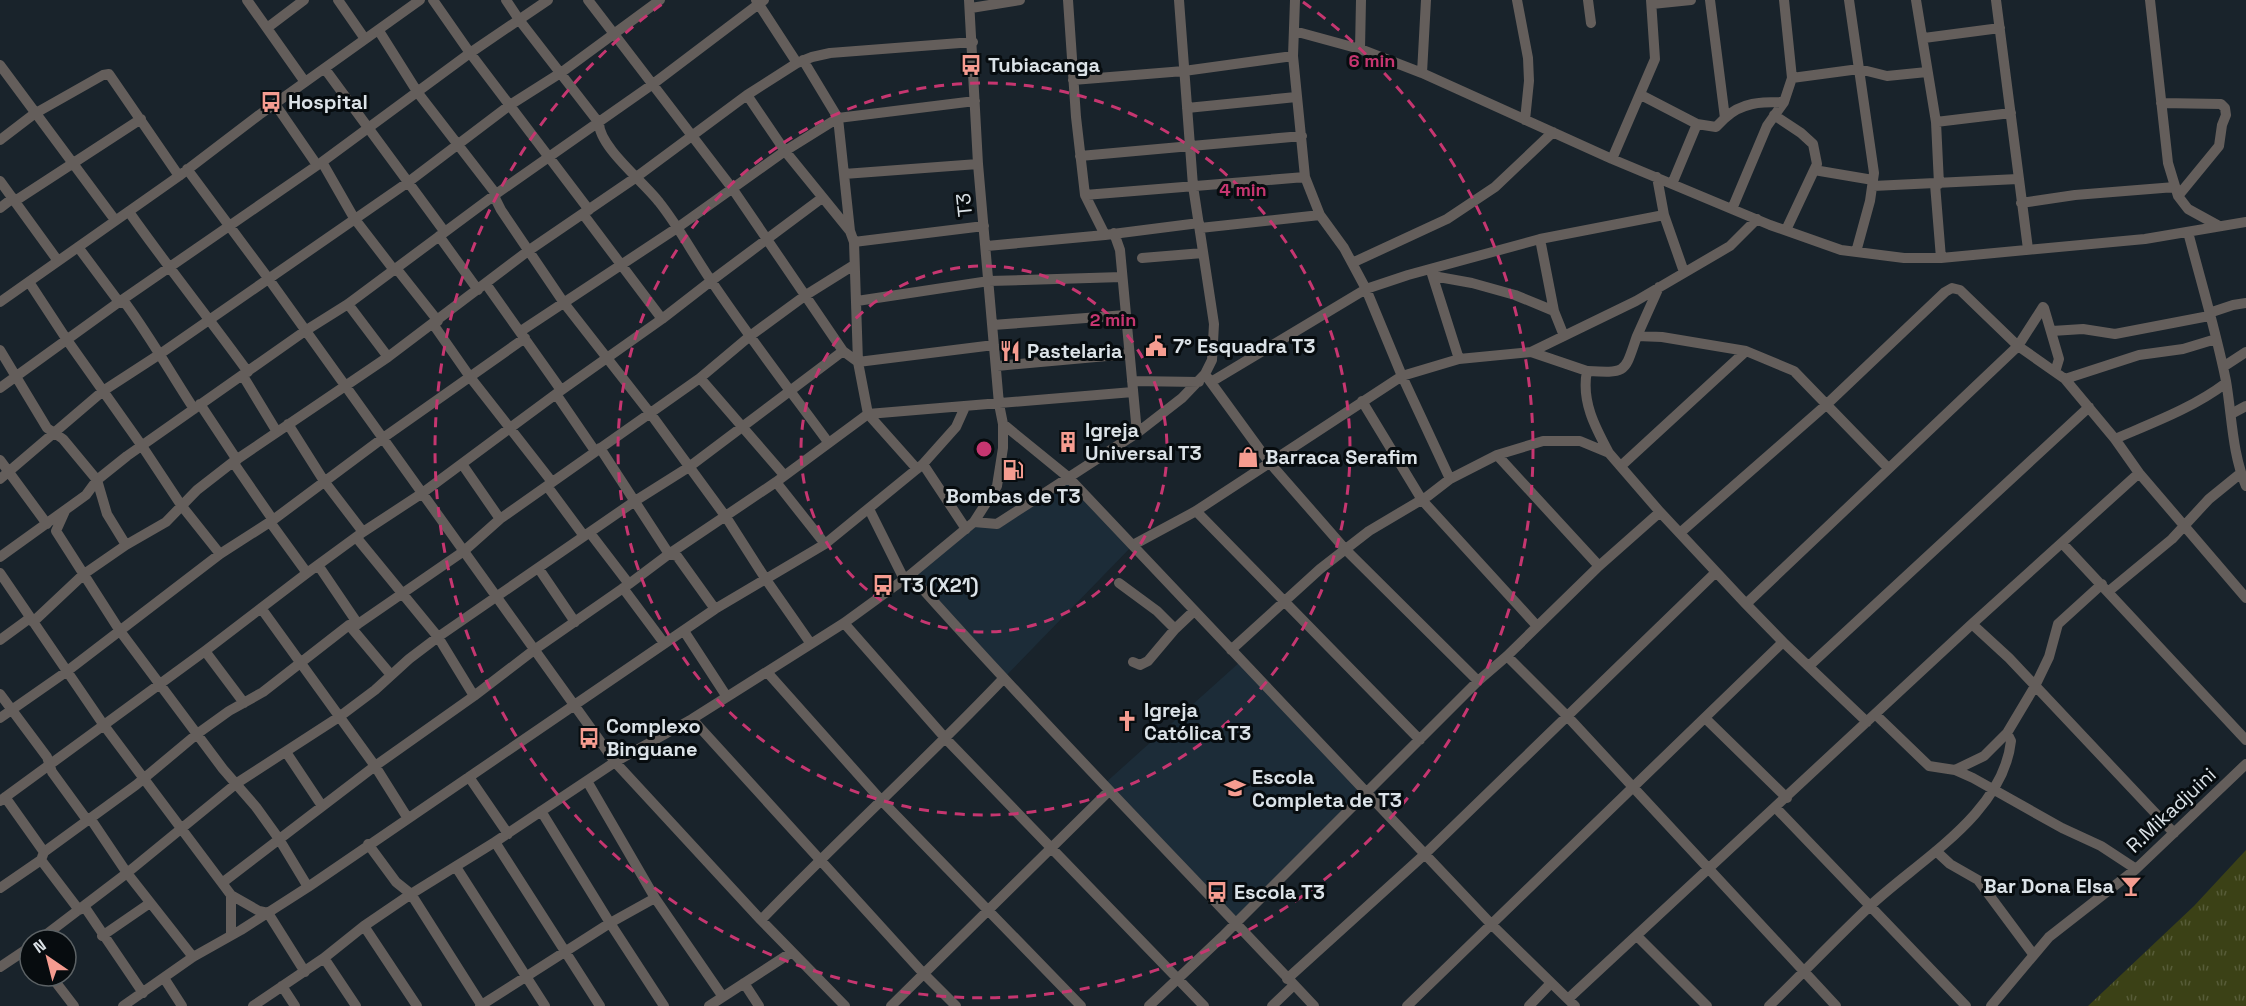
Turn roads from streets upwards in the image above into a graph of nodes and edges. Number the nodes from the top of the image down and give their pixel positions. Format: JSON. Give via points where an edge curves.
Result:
{"nodes":[{"id":1,"x":248,"y":0,"type":"edge"},
{"id":2,"x":304,"y":0,"type":"edge"},
{"id":3,"x":338,"y":0,"type":"edge"},
{"id":4,"x":418,"y":0,"type":"edge"},
{"id":5,"x":433,"y":0,"type":"edge"},
{"id":6,"x":506,"y":0,"type":"edge"},
{"id":7,"x":549,"y":0,"type":"edge"},
{"id":8,"x":588,"y":0,"type":"edge"},
{"id":9,"x":660,"y":0,"type":"edge"},
{"id":10,"x":1020,"y":0,"type":"edge"},
{"id":11,"x":1068,"y":0,"type":"edge"},
{"id":12,"x":1179,"y":0,"type":"edge"},
{"id":13,"x":1295,"y":0,"type":"edge"},
{"id":14,"x":1361,"y":0,"type":"edge"},
{"id":15,"x":1426,"y":0,"type":"edge"},
{"id":16,"x":1517,"y":0,"type":"edge"},
{"id":17,"x":1588,"y":0,"type":"edge"},
{"id":18,"x":1690,"y":0,"type":"edge"},
{"id":19,"x":1710,"y":0,"type":"edge"},
{"id":20,"x":1784,"y":0,"type":"edge"},
{"id":21,"x":1849,"y":0,"type":"edge"},
{"id":22,"x":1916,"y":0,"type":"edge"},
{"id":23,"x":1996,"y":0,"type":"edge"},
{"id":24,"x":2150,"y":0,"type":"edge"},
{"id":25,"x":759,"y":1,"type":"edge"},
{"id":26,"x":1651,"y":2,"type":"edge"},
{"id":27,"x":970,"y":4,"type":"edge"},
{"id":28,"x":520,"y":21,"type":"junction"},
{"id":29,"x":1591,"y":23,"type":"dead end"},
{"id":30,"x":267,"y":28,"type":"junction"},
{"id":31,"x":2000,"y":28,"type":"junction"},
{"id":32,"x":379,"y":31,"type":"junction"},
{"id":33,"x":1294,"y":31,"type":"junction"},
{"id":34,"x":613,"y":34,"type":"junction"},
{"id":35,"x":1924,"y":38,"type":"junction"},
{"id":36,"x":365,"y":39,"type":"junction"},
{"id":37,"x":973,"y":42,"type":"junction"},
{"id":38,"x":1360,"y":49,"type":"junction"},
{"id":39,"x":470,"y":53,"type":"junction"},
{"id":40,"x":1293,"y":56,"type":"junction"},
{"id":41,"x":800,"y":62,"type":"junction"},
{"id":42,"x":0,"y":65,"type":"edge"},
{"id":43,"x":325,"y":69,"type":"junction"},
{"id":44,"x":1859,"y":69,"type":"junction"},
{"id":45,"x":1184,"y":71,"type":"junction"},
{"id":46,"x":562,"y":72,"type":"junction"},
{"id":47,"x":1927,"y":72,"type":"junction"},
{"id":48,"x":1422,"y":73,"type":"junction"},
{"id":49,"x":1792,"y":78,"type":"junction"},
{"id":50,"x":1073,"y":80,"type":"junction"},
{"id":51,"x":305,"y":82,"type":"junction"},
{"id":52,"x":653,"y":84,"type":"junction"},
{"id":53,"x":418,"y":93,"type":"junction"},
{"id":54,"x":747,"y":95,"type":"junction"},
{"id":55,"x":1641,"y":95,"type":"junction"},
{"id":56,"x":1296,"y":97,"type":"junction"},
{"id":57,"x":975,"y":101,"type":"junction"},
{"id":58,"x":1784,"y":102,"type":"junction"},
{"id":59,"x":2161,"y":103,"type":"junction"},
{"id":60,"x":274,"y":104,"type":"junction"},
{"id":61,"x":510,"y":105,"type":"junction"},
{"id":62,"x":1187,"y":108,"type":"junction"},
{"id":63,"x":2011,"y":113,"type":"junction"},
{"id":64,"x":34,"y":114,"type":"junction"},
{"id":65,"x":1774,"y":116,"type":"junction"},
{"id":66,"x":141,"y":118,"type":"junction"},
{"id":67,"x":838,"y":118,"type":"junction"},
{"id":68,"x":1725,"y":118,"type":"junction"},
{"id":69,"x":1525,"y":120,"type":"junction"},
{"id":70,"x":1936,"y":122,"type":"junction"},
{"id":71,"x":599,"y":123,"type":"junction"},
{"id":72,"x":1697,"y":124,"type":"junction"},
{"id":73,"x":367,"y":129,"type":"junction"},
{"id":74,"x":1553,"y":132,"type":"junction"},
{"id":75,"x":693,"y":136,"type":"junction"},
{"id":76,"x":1302,"y":136,"type":"junction"},
{"id":77,"x":0,"y":140,"type":"edge"},
{"id":78,"x":457,"y":146,"type":"junction"},
{"id":79,"x":1190,"y":146,"type":"junction"},
{"id":80,"x":785,"y":152,"type":"junction"},
{"id":81,"x":1080,"y":156,"type":"junction"},
{"id":82,"x":548,"y":157,"type":"junction"},
{"id":83,"x":1612,"y":159,"type":"junction"},
{"id":84,"x":71,"y":163,"type":"junction"},
{"id":85,"x":320,"y":163,"type":"junction"},
{"id":86,"x":978,"y":164,"type":"junction"},
{"id":87,"x":1814,"y":170,"type":"junction"},
{"id":88,"x":183,"y":173,"type":"junction"},
{"id":89,"x":844,"y":174,"type":"junction"},
{"id":90,"x":1305,"y":177,"type":"junction"},
{"id":91,"x":1657,"y":177,"type":"junction"},
{"id":92,"x":635,"y":178,"type":"junction"},
{"id":93,"x":2018,"y":179,"type":"junction"},
{"id":94,"x":0,"y":181,"type":"edge"},
{"id":95,"x":407,"y":183,"type":"junction"},
{"id":96,"x":1873,"y":183,"type":"junction"},
{"id":97,"x":1672,"y":184,"type":"junction"},
{"id":98,"x":1937,"y":184,"type":"junction"},
{"id":99,"x":1193,"y":186,"type":"junction"},
{"id":100,"x":732,"y":188,"type":"junction"},
{"id":101,"x":2177,"y":191,"type":"junction"},
{"id":102,"x":496,"y":194,"type":"junction"},
{"id":103,"x":1085,"y":195,"type":"junction"},
{"id":104,"x":822,"y":198,"type":"junction"},
{"id":105,"x":14,"y":200,"type":"junction"},
{"id":106,"x":2021,"y":203,"type":"junction"},
{"id":107,"x":0,"y":208,"type":"edge"},
{"id":108,"x":1732,"y":209,"type":"junction"},
{"id":109,"x":129,"y":212,"type":"junction"},
{"id":110,"x":586,"y":212,"type":"junction"},
{"id":111,"x":1320,"y":215,"type":"junction"},
{"id":112,"x":1664,"y":215,"type":"junction"},
{"id":113,"x":354,"y":218,"type":"junction"},
{"id":114,"x":1757,"y":219,"type":"junction"},
{"id":115,"x":115,"y":220,"type":"junction"},
{"id":116,"x":2246,"y":222,"type":"edge"},
{"id":117,"x":229,"y":225,"type":"junction"},
{"id":118,"x":1199,"y":225,"type":"junction"},
{"id":119,"x":984,"y":226,"type":"junction"},
{"id":120,"x":2219,"y":226,"type":"junction"},
{"id":121,"x":677,"y":228,"type":"junction"},
{"id":122,"x":1786,"y":230,"type":"junction"},
{"id":123,"x":2188,"y":232,"type":"junction"},
{"id":124,"x":442,"y":234,"type":"junction"},
{"id":125,"x":1109,"y":234,"type":"junction"},
{"id":126,"x":852,"y":237,"type":"junction"},
{"id":127,"x":766,"y":239,"type":"junction"},
{"id":128,"x":1540,"y":239,"type":"junction"},
{"id":129,"x":987,"y":246,"type":"junction"},
{"id":130,"x":78,"y":247,"type":"junction"},
{"id":131,"x":2028,"y":249,"type":"junction"},
{"id":132,"x":528,"y":251,"type":"junction"},
{"id":133,"x":1856,"y":252,"type":"junction"},
{"id":134,"x":1203,"y":253,"type":"junction"},
{"id":135,"x":1142,"y":258,"type":"dead end"},
{"id":136,"x":1941,"y":258,"type":"junction"},
{"id":137,"x":58,"y":261,"type":"junction"},
{"id":138,"x":1352,"y":263,"type":"junction"},
{"id":139,"x":621,"y":264,"type":"junction"},
{"id":140,"x":854,"y":265,"type":"junction"},
{"id":141,"x":169,"y":268,"type":"junction"},
{"id":142,"x":395,"y":269,"type":"junction"},
{"id":143,"x":1432,"y":272,"type":"junction"},
{"id":144,"x":1684,"y":272,"type":"junction"},
{"id":145,"x":1122,"y":277,"type":"junction"},
{"id":146,"x":268,"y":278,"type":"junction"},
{"id":147,"x":711,"y":280,"type":"junction"},
{"id":148,"x":989,"y":281,"type":"junction"},
{"id":149,"x":29,"y":282,"type":"junction"},
{"id":150,"x":482,"y":287,"type":"junction"},
{"id":151,"x":1659,"y":287,"type":"junction"},
{"id":152,"x":1366,"y":289,"type":"junction"},
{"id":153,"x":806,"y":295,"type":"junction"},
{"id":154,"x":1,"y":298,"type":"edge"},
{"id":155,"x":857,"y":301,"type":"junction"},
{"id":156,"x":119,"y":302,"type":"junction"},
{"id":157,"x":564,"y":303,"type":"junction"},
{"id":158,"x":2246,"y":303,"type":"edge"},
{"id":159,"x":348,"y":304,"type":"junction"},
{"id":160,"x":1554,"y":310,"type":"junction"},
{"id":161,"x":2209,"y":314,"type":"junction"},
{"id":162,"x":1126,"y":315,"type":"junction"},
{"id":163,"x":209,"y":318,"type":"junction"},
{"id":164,"x":662,"y":319,"type":"junction"},
{"id":165,"x":435,"y":322,"type":"junction"},
{"id":166,"x":993,"y":325,"type":"junction"},
{"id":167,"x":305,"y":331,"type":"junction"},
{"id":168,"x":2052,"y":331,"type":"junction"},
{"id":169,"x":523,"y":335,"type":"junction"},
{"id":170,"x":750,"y":336,"type":"junction"},
{"id":171,"x":1564,"y":336,"type":"junction"},
{"id":172,"x":1637,"y":336,"type":"junction"},
{"id":173,"x":2216,"y":339,"type":"junction"},
{"id":174,"x":67,"y":340,"type":"junction"},
{"id":175,"x":994,"y":345,"type":"junction"},
{"id":176,"x":2018,"y":346,"type":"junction"},
{"id":177,"x":0,"y":350,"type":"edge"},
{"id":178,"x":843,"y":351,"type":"junction"},
{"id":179,"x":1746,"y":351,"type":"junction"},
{"id":180,"x":1531,"y":352,"type":"junction"},
{"id":181,"x":2246,"y":352,"type":"edge"},
{"id":182,"x":160,"y":354,"type":"junction"},
{"id":183,"x":1129,"y":354,"type":"junction"},
{"id":184,"x":388,"y":357,"type":"junction"},
{"id":185,"x":606,"y":358,"type":"junction"},
{"id":186,"x":1459,"y":359,"type":"junction"},
{"id":187,"x":858,"y":362,"type":"junction"},
{"id":188,"x":997,"y":366,"type":"junction"},
{"id":189,"x":2223,"y":367,"type":"junction"},
{"id":190,"x":1587,"y":371,"type":"junction"},
{"id":191,"x":2055,"y":372,"type":"junction"},
{"id":192,"x":246,"y":374,"type":"junction"},
{"id":193,"x":17,"y":376,"type":"junction"},
{"id":194,"x":1402,"y":376,"type":"junction"},
{"id":195,"x":470,"y":377,"type":"junction"},
{"id":196,"x":700,"y":378,"type":"junction"},
{"id":197,"x":1205,"y":379,"type":"junction"},
{"id":198,"x":2065,"y":379,"type":"junction"},
{"id":199,"x":2226,"y":383,"type":"junction"},
{"id":200,"x":345,"y":386,"type":"junction"},
{"id":201,"x":1132,"y":387,"type":"junction"},
{"id":202,"x":0,"y":388,"type":"edge"},
{"id":203,"x":790,"y":390,"type":"junction"},
{"id":204,"x":103,"y":391,"type":"junction"},
{"id":205,"x":558,"y":392,"type":"junction"},
{"id":206,"x":1362,"y":401,"type":"junction"},
{"id":207,"x":999,"y":404,"type":"junction"},
{"id":208,"x":1826,"y":405,"type":"junction"},
{"id":209,"x":197,"y":406,"type":"junction"},
{"id":210,"x":2246,"y":406,"type":"edge"},
{"id":211,"x":965,"y":407,"type":"junction"},
{"id":212,"x":2088,"y":407,"type":"junction"},
{"id":213,"x":650,"y":413,"type":"junction"},
{"id":214,"x":868,"y":414,"type":"junction"},
{"id":215,"x":2231,"y":414,"type":"junction"},
{"id":216,"x":288,"y":424,"type":"junction"},
{"id":217,"x":1003,"y":424,"type":"junction"},
{"id":218,"x":742,"y":426,"type":"junction"},
{"id":219,"x":510,"y":429,"type":"junction"},
{"id":220,"x":277,"y":432,"type":"junction"},
{"id":221,"x":52,"y":433,"type":"junction"},
{"id":222,"x":1137,"y":433,"type":"junction"},
{"id":223,"x":383,"y":438,"type":"junction"},
{"id":224,"x":2115,"y":439,"type":"junction"},
{"id":225,"x":828,"y":442,"type":"junction"},
{"id":226,"x":142,"y":446,"type":"junction"},
{"id":227,"x":597,"y":449,"type":"junction"},
{"id":228,"x":1609,"y":453,"type":"junction"},
{"id":229,"x":1497,"y":455,"type":"junction"},
{"id":230,"x":0,"y":460,"type":"edge"},
{"id":231,"x":235,"y":461,"type":"junction"},
{"id":232,"x":1269,"y":462,"type":"junction"},
{"id":233,"x":462,"y":464,"type":"junction"},
{"id":234,"x":1622,"y":465,"type":"junction"},
{"id":235,"x":920,"y":466,"type":"junction"},
{"id":236,"x":689,"y":467,"type":"junction"},
{"id":237,"x":1888,"y":468,"type":"junction"},
{"id":238,"x":9,"y":472,"type":"junction"},
{"id":239,"x":2139,"y":473,"type":"junction"},
{"id":240,"x":1068,"y":477,"type":"junction"},
{"id":241,"x":780,"y":478,"type":"junction"},
{"id":242,"x":0,"y":479,"type":"edge"},
{"id":243,"x":1450,"y":479,"type":"junction"},
{"id":244,"x":97,"y":480,"type":"junction"},
{"id":245,"x":324,"y":481,"type":"junction"},
{"id":246,"x":2244,"y":482,"type":"edge"},
{"id":247,"x":549,"y":484,"type":"junction"},
{"id":248,"x":421,"y":494,"type":"junction"},
{"id":249,"x":1422,"y":500,"type":"junction"},
{"id":250,"x":635,"y":501,"type":"junction"},
{"id":251,"x":181,"y":505,"type":"junction"},
{"id":252,"x":869,"y":509,"type":"junction"},
{"id":253,"x":65,"y":511,"type":"junction"},
{"id":254,"x":1196,"y":511,"type":"junction"},
{"id":255,"x":1660,"y":512,"type":"junction"},
{"id":256,"x":726,"y":517,"type":"junction"},
{"id":257,"x":500,"y":519,"type":"junction"},
{"id":258,"x":271,"y":521,"type":"junction"},
{"id":259,"x":47,"y":524,"type":"junction"},
{"id":260,"x":970,"y":525,"type":"junction"},
{"id":261,"x":2185,"y":525,"type":"junction"},
{"id":262,"x":1681,"y":532,"type":"junction"},
{"id":263,"x":360,"y":534,"type":"junction"},
{"id":264,"x":587,"y":535,"type":"junction"},
{"id":265,"x":2062,"y":543,"type":"junction"},
{"id":266,"x":825,"y":544,"type":"junction"},
{"id":267,"x":126,"y":545,"type":"junction"},
{"id":268,"x":1133,"y":545,"type":"junction"},
{"id":269,"x":1346,"y":549,"type":"junction"},
{"id":270,"x":464,"y":551,"type":"junction"},
{"id":271,"x":220,"y":554,"type":"junction"},
{"id":272,"x":669,"y":554,"type":"junction"},
{"id":273,"x":0,"y":557,"type":"edge"},
{"id":274,"x":318,"y":565,"type":"junction"},
{"id":275,"x":1599,"y":566,"type":"junction"},
{"id":276,"x":539,"y":569,"type":"junction"},
{"id":277,"x":1716,"y":572,"type":"junction"},
{"id":278,"x":0,"y":573,"type":"edge"},
{"id":279,"x":307,"y":573,"type":"junction"},
{"id":280,"x":84,"y":574,"type":"junction"},
{"id":281,"x":765,"y":578,"type":"junction"},
{"id":282,"x":907,"y":578,"type":"junction"},
{"id":283,"x":2246,"y":579,"type":"edge"},
{"id":284,"x":1119,"y":583,"type":"dead end"},
{"id":285,"x":626,"y":586,"type":"junction"},
{"id":286,"x":2237,"y":587,"type":"junction"},
{"id":287,"x":2105,"y":588,"type":"junction"},
{"id":288,"x":402,"y":592,"type":"junction"},
{"id":289,"x":497,"y":597,"type":"junction"},
{"id":290,"x":2246,"y":598,"type":"edge"},
{"id":291,"x":1284,"y":603,"type":"junction"},
{"id":292,"x":1746,"y":604,"type":"junction"},
{"id":293,"x":261,"y":608,"type":"junction"},
{"id":294,"x":715,"y":609,"type":"junction"},
{"id":295,"x":1194,"y":611,"type":"junction"},
{"id":296,"x":31,"y":620,"type":"junction"},
{"id":297,"x":575,"y":622,"type":"junction"},
{"id":298,"x":844,"y":622,"type":"junction"},
{"id":299,"x":1972,"y":624,"type":"junction"},
{"id":300,"x":354,"y":625,"type":"junction"},
{"id":301,"x":1537,"y":626,"type":"junction"},
{"id":302,"x":1175,"y":629,"type":"junction"},
{"id":303,"x":120,"y":631,"type":"junction"},
{"id":304,"x":684,"y":631,"type":"junction"},
{"id":305,"x":438,"y":637,"type":"junction"},
{"id":306,"x":0,"y":640,"type":"edge"},
{"id":307,"x":1783,"y":642,"type":"junction"},
{"id":308,"x":664,"y":644,"type":"junction"},
{"id":309,"x":811,"y":644,"type":"junction"},
{"id":310,"x":534,"y":650,"type":"junction"},
{"id":311,"x":1231,"y":650,"type":"junction"},
{"id":312,"x":205,"y":651,"type":"junction"},
{"id":313,"x":1507,"y":656,"type":"junction"},
{"id":314,"x":1133,"y":662,"type":"dead end"},
{"id":315,"x":300,"y":664,"type":"junction"},
{"id":316,"x":1809,"y":665,"type":"junction"},
{"id":317,"x":66,"y":672,"type":"junction"},
{"id":318,"x":767,"y":672,"type":"junction"},
{"id":319,"x":391,"y":675,"type":"junction"},
{"id":320,"x":1003,"y":680,"type":"junction"},
{"id":321,"x":1478,"y":681,"type":"junction"},
{"id":322,"x":159,"y":683,"type":"junction"},
{"id":323,"x":2035,"y":686,"type":"junction"},
{"id":324,"x":0,"y":694,"type":"edge"},
{"id":325,"x":474,"y":696,"type":"junction"},
{"id":326,"x":728,"y":697,"type":"junction"},
{"id":327,"x":244,"y":703,"type":"junction"},
{"id":328,"x":573,"y":705,"type":"junction"},
{"id":329,"x":12,"y":710,"type":"junction"},
{"id":330,"x":339,"y":717,"type":"junction"},
{"id":331,"x":1568,"y":717,"type":"junction"},
{"id":332,"x":0,"y":718,"type":"edge"},
{"id":333,"x":1705,"y":718,"type":"junction"},
{"id":334,"x":1871,"y":718,"type":"junction"},
{"id":335,"x":692,"y":720,"type":"junction"},
{"id":336,"x":103,"y":724,"type":"junction"},
{"id":337,"x":2007,"y":733,"type":"junction"},
{"id":338,"x":197,"y":734,"type":"junction"},
{"id":339,"x":946,"y":739,"type":"junction"},
{"id":340,"x":1420,"y":740,"type":"junction"},
{"id":341,"x":2246,"y":740,"type":"edge"},
{"id":342,"x":286,"y":752,"type":"junction"},
{"id":343,"x":615,"y":762,"type":"junction"},
{"id":344,"x":2246,"y":764,"type":"edge"},
{"id":345,"x":50,"y":765,"type":"junction"},
{"id":346,"x":375,"y":766,"type":"junction"},
{"id":347,"x":1955,"y":770,"type":"junction"},
{"id":348,"x":143,"y":777,"type":"junction"},
{"id":349,"x":469,"y":777,"type":"junction"},
{"id":350,"x":587,"y":781,"type":"junction"},
{"id":351,"x":237,"y":783,"type":"junction"},
{"id":352,"x":1632,"y":787,"type":"junction"},
{"id":353,"x":1109,"y":791,"type":"junction"},
{"id":354,"x":1993,"y":791,"type":"junction"},
{"id":355,"x":1366,"y":792,"type":"junction"},
{"id":356,"x":1787,"y":798,"type":"junction"},
{"id":357,"x":3,"y":799,"type":"edge"},
{"id":358,"x":881,"y":800,"type":"junction"},
{"id":359,"x":322,"y":806,"type":"junction"},
{"id":360,"x":1776,"y":808,"type":"junction"},
{"id":361,"x":541,"y":811,"type":"junction"},
{"id":362,"x":407,"y":817,"type":"junction"},
{"id":363,"x":88,"y":819,"type":"junction"},
{"id":364,"x":181,"y":827,"type":"junction"},
{"id":365,"x":2174,"y":833,"type":"junction"},
{"id":366,"x":508,"y":834,"type":"junction"},
{"id":367,"x":279,"y":838,"type":"junction"},
{"id":368,"x":495,"y":842,"type":"junction"},
{"id":369,"x":368,"y":844,"type":"junction"},
{"id":370,"x":1051,"y":847,"type":"junction"},
{"id":371,"x":1936,"y":851,"type":"junction"},
{"id":372,"x":1425,"y":854,"type":"junction"},
{"id":373,"x":43,"y":856,"type":"junction"},
{"id":374,"x":819,"y":860,"type":"junction"},
{"id":375,"x":456,"y":867,"type":"junction"},
{"id":376,"x":2136,"y":868,"type":"junction"},
{"id":377,"x":1710,"y":869,"type":"junction"},
{"id":378,"x":127,"y":873,"type":"junction"},
{"id":379,"x":222,"y":883,"type":"junction"},
{"id":380,"x":308,"y":887,"type":"junction"},
{"id":381,"x":0,"y":888,"type":"edge"},
{"id":382,"x":411,"y":894,"type":"junction"},
{"id":383,"x":231,"y":895,"type":"junction"},
{"id":384,"x":655,"y":898,"type":"junction"},
{"id":385,"x":150,"y":903,"type":"junction"},
{"id":386,"x":1870,"y":906,"type":"junction"},
{"id":387,"x":81,"y":908,"type":"junction"},
{"id":388,"x":989,"y":909,"type":"junction"},
{"id":389,"x":268,"y":913,"type":"junction"},
{"id":390,"x":761,"y":920,"type":"junction"},
{"id":391,"x":1236,"y":922,"type":"junction"},
{"id":392,"x":610,"y":923,"type":"junction"},
{"id":393,"x":1491,"y":924,"type":"junction"},
{"id":394,"x":364,"y":926,"type":"junction"},
{"id":395,"x":55,"y":928,"type":"edge"},
{"id":396,"x":231,"y":935,"type":"junction"},
{"id":397,"x":102,"y":936,"type":"junction"},
{"id":398,"x":1637,"y":936,"type":"junction"},
{"id":399,"x":565,"y":952,"type":"junction"},
{"id":400,"x":792,"y":952,"type":"junction"},
{"id":401,"x":2033,"y":954,"type":"junction"},
{"id":402,"x":18,"y":956,"type":"edge"},
{"id":403,"x":193,"y":957,"type":"junction"},
{"id":404,"x":324,"y":958,"type":"junction"},
{"id":405,"x":0,"y":967,"type":"edge"},
{"id":406,"x":304,"y":972,"type":"junction"},
{"id":407,"x":1803,"y":972,"type":"junction"},
{"id":408,"x":923,"y":974,"type":"junction"},
{"id":409,"x":164,"y":978,"type":"junction"},
{"id":410,"x":525,"y":978,"type":"junction"},
{"id":411,"x":1178,"y":978,"type":"junction"},
{"id":412,"x":1291,"y":982,"type":"junction"},
{"id":413,"x":744,"y":983,"type":"junction"},
{"id":414,"x":1551,"y":983,"type":"junction"},
{"id":415,"x":282,"y":986,"type":"junction"},
{"id":416,"x":60,"y":988,"type":"edge"},
{"id":417,"x":143,"y":993,"type":"junction"},
{"id":418,"x":723,"y":997,"type":"junction"},
{"id":419,"x":1572,"y":1003,"type":"edge"},
{"id":420,"x":74,"y":1006,"type":"edge"},
{"id":421,"x":123,"y":1006,"type":"edge"},
{"id":422,"x":182,"y":1006,"type":"edge"},
{"id":423,"x":253,"y":1006,"type":"edge"},
{"id":424,"x":295,"y":1006,"type":"edge"},
{"id":425,"x":356,"y":1006,"type":"edge"},
{"id":426,"x":417,"y":1006,"type":"edge"},
{"id":427,"x":481,"y":1006,"type":"edge"},
{"id":428,"x":545,"y":1006,"type":"edge"},
{"id":429,"x":600,"y":1006,"type":"edge"},
{"id":430,"x":664,"y":1006,"type":"edge"},
{"id":431,"x":709,"y":1006,"type":"edge"},
{"id":432,"x":759,"y":1006,"type":"edge"},
{"id":433,"x":845,"y":1006,"type":"edge"},
{"id":434,"x":891,"y":1006,"type":"edge"},
{"id":435,"x":956,"y":1006,"type":"edge"},
{"id":436,"x":1081,"y":1006,"type":"edge"},
{"id":437,"x":1149,"y":1006,"type":"edge"},
{"id":438,"x":1204,"y":1006,"type":"edge"},
{"id":439,"x":1272,"y":1006,"type":"edge"},
{"id":440,"x":1314,"y":1006,"type":"edge"},
{"id":441,"x":1407,"y":1006,"type":"edge"},
{"id":442,"x":1528,"y":1006,"type":"edge"},
{"id":443,"x":1707,"y":1006,"type":"edge"},
{"id":444,"x":1769,"y":1006,"type":"edge"},
{"id":445,"x":1836,"y":1006,"type":"edge"},
{"id":446,"x":1966,"y":1006,"type":"edge"},
{"id":447,"x":1991,"y":1006,"type":"edge"}],
"edges":[{"from":1,"to":30,"type":"street"},
{"from":2,"to":30,"type":"street"},
{"from":3,"to":36,"type":"street"},
{"from":4,"to":32,"type":"street"},
{"from":5,"to":39,"type":"street"},
{"from":6,"to":28,"type":"street"},
{"from":7,"to":28,"type":"street"},
{"from":8,"to":34,"type":"street"},
{"from":9,"to":34,"type":"street"},
{"from":10,"to":27,"type":"street","name":"T3"},
{"from":11,"to":50,"type":"street"},
{"from":12,"to":45,"type":"street"},
{"from":13,"to":33,"type":"street"},
{"from":14,"to":38,"type":"street"},
{"from":15,"to":48,"type":"street"},
{"from":16,"to":69,"type":"street","via":[[1528,58]]},
{"from":17,"to":29,"type":"street"},
{"from":18,"to":26,"type":"street"},
{"from":19,"to":68,"type":"street"},
{"from":20,"to":49,"type":"street"},
{"from":21,"to":44,"type":"street"},
{"from":22,"to":35,"type":"street"},
{"from":23,"to":31,"type":"street"},
{"from":24,"to":59,"type":"street"},
{"from":25,"to":41,"type":"street"},
{"from":25,"to":52,"type":"street"},
{"from":26,"to":55,"type":"street","via":[[1655,59]]},
{"from":27,"to":37,"type":"street","name":"T3"},
{"from":28,"to":39,"type":"street"},
{"from":28,"to":46,"type":"street"},
{"from":30,"to":51,"type":"street"},
{"from":31,"to":35,"type":"street"},
{"from":31,"to":63,"type":"street"},
{"from":32,"to":36,"type":"street"},
{"from":32,"to":53,"type":"street"},
{"from":33,"to":38,"type":"street"},
{"from":33,"to":40,"type":"street"},
{"from":34,"to":46,"type":"street"},
{"from":34,"to":52,"type":"street"},
{"from":35,"to":47,"type":"street"},
{"from":36,"to":43,"type":"street"},
{"from":37,"to":41,"type":"street","via":[[830,53]]},
{"from":37,"to":57,"type":"street","name":"T3"},
{"from":38,"to":48,"type":"street"},
{"from":39,"to":53,"type":"street"},
{"from":39,"to":61,"type":"street"},
{"from":40,"to":45,"type":"street"},
{"from":40,"to":56,"type":"street"},
{"from":41,"to":54,"type":"street"},
{"from":41,"to":67,"type":"street"},
{"from":42,"to":64,"type":"street"},
{"from":43,"to":51,"type":"street"},
{"from":43,"to":73,"type":"street"},
{"from":44,"to":47,"type":"street","via":[[1887,76]]},
{"from":44,"to":49,"type":"street"},
{"from":44,"to":96,"type":"street"},
{"from":45,"to":50,"type":"street"},
{"from":45,"to":62,"type":"street"},
{"from":46,"to":61,"type":"street"},
{"from":46,"to":71,"type":"street"},
{"from":47,"to":70,"type":"street"},
{"from":48,"to":69,"type":"street"},
{"from":49,"to":58,"type":"street"},
{"from":50,"to":81,"type":"street"},
{"from":51,"to":60,"type":"street"},
{"from":52,"to":71,"type":"street"},
{"from":52,"to":75,"type":"street"},
{"from":53,"to":73,"type":"street"},
{"from":53,"to":78,"type":"street"},
{"from":54,"to":75,"type":"street"},
{"from":54,"to":80,"type":"street"},
{"from":55,"to":72,"type":"street"},
{"from":55,"to":83,"type":"street"},
{"from":56,"to":62,"type":"street"},
{"from":56,"to":76,"type":"street"},
{"from":57,"to":67,"type":"street"},
{"from":57,"to":86,"type":"street","name":"T3"},
{"from":58,"to":65,"type":"street"},
{"from":58,"to":68,"type":"street","via":[[1751,103],[1734,109]]},
{"from":59,"to":101,"type":"street","via":[[2168,163]]},
{"from":59,"to":101,"type":"street","via":[[2221,104],[2225,108],[2219,147]]},
{"from":60,"to":85,"type":"street"},
{"from":60,"to":88,"type":"street"},
{"from":61,"to":78,"type":"street"},
{"from":61,"to":82,"type":"street"},
{"from":62,"to":79,"type":"street"},
{"from":63,"to":70,"type":"street"},
{"from":63,"to":93,"type":"street"},
{"from":64,"to":66,"type":"street","via":[[109,74]]},
{"from":64,"to":77,"type":"street"},
{"from":64,"to":84,"type":"street"},
{"from":65,"to":87,"type":"street","via":[[1813,144],[1817,164]]},
{"from":65,"to":108,"type":"street"},
{"from":66,"to":84,"type":"street"},
{"from":66,"to":88,"type":"street"},
{"from":67,"to":80,"type":"street"},
{"from":67,"to":89,"type":"street"},
{"from":68,"to":72,"type":"street","via":[[1716,126]]},
{"from":69,"to":74,"type":"street"},
{"from":70,"to":98,"type":"street"},
{"from":71,"to":82,"type":"street"},
{"from":71,"to":92,"type":"street","via":[[602,136]]},
{"from":72,"to":97,"type":"street"},
{"from":73,"to":85,"type":"street"},
{"from":73,"to":95,"type":"street"},
{"from":74,"to":83,"type":"street"},
{"from":74,"to":138,"type":"street","via":[[1495,187],[1447,219]]},
{"from":75,"to":92,"type":"street"},
{"from":75,"to":100,"type":"street"},
{"from":76,"to":79,"type":"street"},
{"from":76,"to":90,"type":"street"},
{"from":78,"to":95,"type":"street"},
{"from":78,"to":102,"type":"street"},
{"from":79,"to":81,"type":"street"},
{"from":79,"to":99,"type":"street"},
{"from":80,"to":100,"type":"street"},
{"from":80,"to":104,"type":"street"},
{"from":81,"to":103,"type":"street"},
{"from":82,"to":102,"type":"street"},
{"from":82,"to":110,"type":"street"},
{"from":83,"to":91,"type":"street"},
{"from":84,"to":105,"type":"street"},
{"from":84,"to":115,"type":"street"},
{"from":85,"to":113,"type":"street"},
{"from":85,"to":117,"type":"street"},
{"from":86,"to":89,"type":"street"},
{"from":86,"to":119,"type":"street","name":"T3"},
{"from":87,"to":96,"type":"street"},
{"from":87,"to":122,"type":"street"},
{"from":88,"to":109,"type":"street"},
{"from":88,"to":117,"type":"street"},
{"from":89,"to":126,"type":"street"},
{"from":90,"to":99,"type":"street"},
{"from":90,"to":111,"type":"street"},
{"from":91,"to":97,"type":"street"},
{"from":91,"to":112,"type":"street"},
{"from":92,"to":110,"type":"street"},
{"from":92,"to":121,"type":"street","via":[[659,201]]},
{"from":93,"to":98,"type":"street"},
{"from":93,"to":106,"type":"street"},
{"from":94,"to":105,"type":"street"},
{"from":95,"to":113,"type":"street"},
{"from":95,"to":124,"type":"street"},
{"from":96,"to":98,"type":"street"},
{"from":96,"to":133,"type":"street"},
{"from":97,"to":108,"type":"street"},
{"from":98,"to":136,"type":"street"},
{"from":99,"to":103,"type":"street"},
{"from":99,"to":118,"type":"street"},
{"from":100,"to":121,"type":"street"},
{"from":100,"to":127,"type":"street"},
{"from":101,"to":106,"type":"street","via":[[2075,195]]},
{"from":101,"to":120,"type":"street","via":[[2188,209]]},
{"from":102,"to":124,"type":"street"},
{"from":102,"to":132,"type":"street","via":[[501,210]]},
{"from":103,"to":125,"type":"street"},
{"from":104,"to":126,"type":"street"},
{"from":104,"to":127,"type":"street"},
{"from":105,"to":107,"type":"street"},
{"from":105,"to":137,"type":"street"},
{"from":106,"to":131,"type":"street"},
{"from":108,"to":114,"type":"street"},
{"from":109,"to":115,"type":"street"},
{"from":109,"to":141,"type":"street"},
{"from":110,"to":132,"type":"street"},
{"from":110,"to":139,"type":"street"},
{"from":111,"to":118,"type":"street"},
{"from":111,"to":138,"type":"street"},
{"from":112,"to":128,"type":"street"},
{"from":112,"to":144,"type":"street"},
{"from":113,"to":142,"type":"street"},
{"from":113,"to":146,"type":"street"},
{"from":114,"to":122,"type":"street"},
{"from":114,"to":144,"type":"street","via":[[1730,246]]},
{"from":115,"to":130,"type":"street"},
{"from":116,"to":120,"type":"street"},
{"from":117,"to":141,"type":"street"},
{"from":117,"to":146,"type":"street"},
{"from":118,"to":125,"type":"street"},
{"from":118,"to":134,"type":"street"},
{"from":119,"to":126,"type":"street"},
{"from":119,"to":129,"type":"street","name":"T3"},
{"from":120,"to":123,"type":"street"},
{"from":121,"to":139,"type":"street"},
{"from":121,"to":147,"type":"street"},
{"from":122,"to":133,"type":"street"},
{"from":123,"to":131,"type":"street"},
{"from":123,"to":161,"type":"street"},
{"from":124,"to":142,"type":"street"},
{"from":124,"to":150,"type":"street"},
{"from":125,"to":129,"type":"street"},
{"from":125,"to":145,"type":"street","via":[[1120,250]]},
{"from":126,"to":140,"type":"street"},
{"from":127,"to":147,"type":"street"},
{"from":127,"to":153,"type":"street"},
{"from":128,"to":143,"type":"street"},
{"from":128,"to":160,"type":"street"},
{"from":129,"to":148,"type":"street","name":"T3"},
{"from":130,"to":137,"type":"street"},
{"from":130,"to":156,"type":"street"},
{"from":131,"to":136,"type":"street"},
{"from":132,"to":150,"type":"street"},
{"from":132,"to":157,"type":"street"},
{"from":133,"to":136,"type":"street"},
{"from":134,"to":135,"type":"street"},
{"from":134,"to":197,"type":"street","via":[[1214,324],[1212,360]]},
{"from":137,"to":149,"type":"street"},
{"from":138,"to":152,"type":"street"},
{"from":139,"to":157,"type":"street"},
{"from":139,"to":164,"type":"street"},
{"from":140,"to":153,"type":"street"},
{"from":140,"to":155,"type":"street"},
{"from":141,"to":156,"type":"street"},
{"from":141,"to":163,"type":"street"},
{"from":142,"to":159,"type":"street"},
{"from":142,"to":165,"type":"street"},
{"from":143,"to":152,"type":"street"},
{"from":143,"to":160,"type":"street"},
{"from":143,"to":186,"type":"street"},
{"from":144,"to":151,"type":"street"},
{"from":145,"to":148,"type":"street"},
{"from":145,"to":162,"type":"street"},
{"from":146,"to":163,"type":"street"},
{"from":146,"to":167,"type":"street"},
{"from":147,"to":164,"type":"street"},
{"from":147,"to":170,"type":"street"},
{"from":148,"to":155,"type":"street"},
{"from":148,"to":166,"type":"street","name":"T3"},
{"from":149,"to":154,"type":"street"},
{"from":149,"to":174,"type":"street"},
{"from":150,"to":165,"type":"street"},
{"from":150,"to":169,"type":"street"},
{"from":151,"to":171,"type":"street"},
{"from":151,"to":172,"type":"street"},
{"from":152,"to":194,"type":"street"},
{"from":152,"to":197,"type":"street"},
{"from":153,"to":170,"type":"street"},
{"from":153,"to":178,"type":"street"},
{"from":155,"to":187,"type":"street"},
{"from":156,"to":174,"type":"street"},
{"from":156,"to":182,"type":"street","via":[[126,304]]},
{"from":157,"to":169,"type":"street"},
{"from":157,"to":185,"type":"street"},
{"from":158,"to":161,"type":"street"},
{"from":159,"to":167,"type":"street"},
{"from":159,"to":184,"type":"street"},
{"from":160,"to":171,"type":"street"},
{"from":161,"to":168,"type":"street","via":[[2123,333]]},
{"from":161,"to":173,"type":"street"},
{"from":162,"to":166,"type":"street"},
{"from":162,"to":183,"type":"street"},
{"from":163,"to":182,"type":"street"},
{"from":163,"to":192,"type":"street"},
{"from":164,"to":185,"type":"street"},
{"from":165,"to":184,"type":"street"},
{"from":165,"to":195,"type":"street"},
{"from":166,"to":175,"type":"street","name":"T3"},
{"from":167,"to":192,"type":"street"},
{"from":167,"to":200,"type":"street"},
{"from":168,"to":176,"type":"street","via":[[2043,307]]},
{"from":168,"to":191,"type":"street","via":[[2059,358]]},
{"from":169,"to":195,"type":"street"},
{"from":169,"to":205,"type":"street"},
{"from":170,"to":196,"type":"street"},
{"from":170,"to":203,"type":"street"},
{"from":171,"to":180,"type":"street"},
{"from":172,"to":179,"type":"street"},
{"from":172,"to":190,"type":"street","via":[[1624,369]]},
{"from":173,"to":189,"type":"street"},
{"from":173,"to":198,"type":"street","via":[[2183,349],[2139,355]]},
{"from":174,"to":193,"type":"street"},
{"from":174,"to":204,"type":"street"},
{"from":175,"to":187,"type":"street"},
{"from":175,"to":188,"type":"street","name":"T3"},
{"from":176,"to":191,"type":"street"},
{"from":176,"to":208,"type":"street","via":[[1959,290],[1952,288]]},
{"from":176,"to":237,"type":"street"},
{"from":177,"to":193,"type":"street"},
{"from":178,"to":187,"type":"street"},
{"from":178,"to":203,"type":"street"},
{"from":179,"to":208,"type":"street","via":[[1794,370]]},
{"from":179,"to":234,"type":"street"},
{"from":180,"to":186,"type":"street"},
{"from":180,"to":190,"type":"street"},
{"from":181,"to":189,"type":"street"},
{"from":182,"to":204,"type":"street"},
{"from":182,"to":209,"type":"street","via":[[173,378]]},
{"from":183,"to":188,"type":"street"},
{"from":183,"to":201,"type":"street"},
{"from":184,"to":200,"type":"street"},
{"from":185,"to":205,"type":"street"},
{"from":185,"to":213,"type":"street"},
{"from":186,"to":194,"type":"street"},
{"from":187,"to":214,"type":"street"},
{"from":188,"to":207,"type":"street","name":"T3"},
{"from":189,"to":199,"type":"street"},
{"from":190,"to":228,"type":"street","via":[[1590,415]]},
{"from":191,"to":198,"type":"street"},
{"from":192,"to":209,"type":"street"},
{"from":192,"to":220,"type":"street"},
{"from":193,"to":202,"type":"street"},
{"from":193,"to":221,"type":"street"},
{"from":194,"to":206,"type":"street"},
{"from":194,"to":243,"type":"street"},
{"from":195,"to":219,"type":"street"},
{"from":195,"to":223,"type":"street"},
{"from":196,"to":213,"type":"street"},
{"from":196,"to":218,"type":"street"},
{"from":197,"to":201,"type":"street"},
{"from":197,"to":222,"type":"street"},
{"from":197,"to":232,"type":"street"},
{"from":198,"to":212,"type":"street"},
{"from":199,"to":215,"type":"street"},
{"from":199,"to":224,"type":"street","via":[[2166,417]]},
{"from":200,"to":216,"type":"street"},
{"from":200,"to":223,"type":"street"},
{"from":201,"to":207,"type":"street"},
{"from":201,"to":222,"type":"street"},
{"from":203,"to":218,"type":"street"},
{"from":203,"to":225,"type":"street"},
{"from":204,"to":221,"type":"street"},
{"from":204,"to":226,"type":"street"},
{"from":205,"to":219,"type":"street"},
{"from":205,"to":227,"type":"street"},
{"from":206,"to":232,"type":"street"},
{"from":206,"to":249,"type":"street"},
{"from":207,"to":211,"type":"street"},
{"from":207,"to":217,"type":"street","name":"T3"},
{"from":208,"to":237,"type":"street"},
{"from":208,"to":262,"type":"street"},
{"from":209,"to":226,"type":"street"},
{"from":209,"to":231,"type":"street"},
{"from":210,"to":215,"type":"street"},
{"from":211,"to":214,"type":"street"},
{"from":211,"to":235,"type":"street","via":[[956,427]]},
{"from":212,"to":224,"type":"street"},
{"from":212,"to":316,"type":"street"},
{"from":213,"to":227,"type":"street"},
{"from":213,"to":236,"type":"street"},
{"from":214,"to":225,"type":"street"},
{"from":214,"to":235,"type":"street"},
{"from":215,"to":246,"type":"street"},
{"from":216,"to":220,"type":"street"},
{"from":216,"to":245,"type":"street"},
{"from":217,"to":240,"type":"street"},
{"from":217,"to":260,"type":"street","name":"T3","via":[[997,486]]},
{"from":218,"to":236,"type":"street"},
{"from":218,"to":241,"type":"street"},
{"from":219,"to":233,"type":"street"},
{"from":219,"to":247,"type":"street"},
{"from":220,"to":231,"type":"street"},
{"from":221,"to":238,"type":"street"},
{"from":221,"to":244,"type":"street","via":[[63,440]]},
{"from":222,"to":240,"type":"street"},
{"from":223,"to":245,"type":"street"},
{"from":223,"to":248,"type":"street"},
{"from":224,"to":239,"type":"street"},
{"from":225,"to":241,"type":"street"},
{"from":226,"to":244,"type":"street"},
{"from":226,"to":251,"type":"street"},
{"from":227,"to":247,"type":"street"},
{"from":227,"to":250,"type":"street"},
{"from":228,"to":229,"type":"street","via":[[1580,441],[1544,441]]},
{"from":228,"to":234,"type":"street"},
{"from":229,"to":243,"type":"street"},
{"from":229,"to":275,"type":"street"},
{"from":230,"to":238,"type":"street"},
{"from":231,"to":251,"type":"street"},
{"from":231,"to":258,"type":"street"},
{"from":232,"to":254,"type":"street"},
{"from":232,"to":269,"type":"street"},
{"from":233,"to":248,"type":"street"},
{"from":233,"to":257,"type":"street"},
{"from":234,"to":255,"type":"street"},
{"from":235,"to":252,"type":"street"},
{"from":235,"to":260,"type":"street"},
{"from":236,"to":250,"type":"street"},
{"from":236,"to":256,"type":"street"},
{"from":237,"to":292,"type":"street"},
{"from":238,"to":242,"type":"street"},
{"from":238,"to":259,"type":"street"},
{"from":239,"to":261,"type":"street"},
{"from":239,"to":265,"type":"street"},
{"from":240,"to":260,"type":"street","via":[[997,524]]},
{"from":240,"to":268,"type":"street"},
{"from":241,"to":256,"type":"street"},
{"from":241,"to":266,"type":"street"},
{"from":243,"to":249,"type":"street"},
{"from":244,"to":253,"type":"street","via":[[86,495]]},
{"from":244,"to":267,"type":"street","via":[[107,514]]},
{"from":245,"to":258,"type":"street"},
{"from":245,"to":263,"type":"street"},
{"from":246,"to":261,"type":"street","via":[[2221,488]]},
{"from":247,"to":257,"type":"street"},
{"from":247,"to":264,"type":"street"},
{"from":248,"to":263,"type":"street"},
{"from":248,"to":270,"type":"street"},
{"from":249,"to":269,"type":"street"},
{"from":249,"to":301,"type":"street"},
{"from":250,"to":264,"type":"street"},
{"from":250,"to":272,"type":"street"},
{"from":251,"to":267,"type":"street","via":[[166,522]]},
{"from":251,"to":271,"type":"street"},
{"from":252,"to":266,"type":"street"},
{"from":252,"to":282,"type":"street"},
{"from":253,"to":259,"type":"street"},
{"from":253,"to":280,"type":"street","via":[[56,531]]},
{"from":254,"to":268,"type":"street"},
{"from":254,"to":291,"type":"street"},
{"from":255,"to":262,"type":"street"},
{"from":255,"to":275,"type":"street"},
{"from":256,"to":272,"type":"street"},
{"from":256,"to":281,"type":"street"},
{"from":257,"to":270,"type":"street"},
{"from":258,"to":271,"type":"street"},
{"from":258,"to":279,"type":"street"},
{"from":259,"to":273,"type":"street"},
{"from":260,"to":282,"type":"street","name":"T3"},
{"from":261,"to":286,"type":"street"},
{"from":261,"to":287,"type":"street","via":[[2145,563]]},
{"from":262,"to":277,"type":"street"},
{"from":263,"to":274,"type":"street"},
{"from":263,"to":288,"type":"street"},
{"from":264,"to":276,"type":"street"},
{"from":264,"to":285,"type":"street"},
{"from":265,"to":287,"type":"street"},
{"from":265,"to":299,"type":"street"},
{"from":266,"to":281,"type":"street"},
{"from":267,"to":280,"type":"street"},
{"from":268,"to":295,"type":"street"},
{"from":269,"to":291,"type":"street"},
{"from":269,"to":321,"type":"street"},
{"from":270,"to":288,"type":"street"},
{"from":270,"to":289,"type":"street"},
{"from":271,"to":303,"type":"street"},
{"from":272,"to":285,"type":"street"},
{"from":272,"to":294,"type":"street","via":[[677,556]]},
{"from":274,"to":279,"type":"street"},
{"from":274,"to":300,"type":"street"},
{"from":275,"to":301,"type":"street"},
{"from":276,"to":289,"type":"street"},
{"from":276,"to":297,"type":"street"},
{"from":277,"to":292,"type":"street"},
{"from":277,"to":331,"type":"street"},
{"from":278,"to":296,"type":"street"},
{"from":279,"to":293,"type":"street"},
{"from":280,"to":296,"type":"street"},
{"from":280,"to":303,"type":"street"},
{"from":281,"to":294,"type":"street"},
{"from":281,"to":309,"type":"street"},
{"from":282,"to":298,"type":"street","name":"T3"},
{"from":282,"to":320,"type":"street"},
{"from":283,"to":286,"type":"street"},
{"from":284,"to":302,"type":"street"},
{"from":285,"to":297,"type":"street"},
{"from":285,"to":308,"type":"street"},
{"from":286,"to":290,"type":"street"},
{"from":287,"to":323,"type":"street","via":[[2058,624],[2049,657]]},
{"from":287,"to":341,"type":"street"},
{"from":288,"to":300,"type":"street"},
{"from":288,"to":305,"type":"street"},
{"from":289,"to":305,"type":"street"},
{"from":289,"to":310,"type":"street"},
{"from":291,"to":311,"type":"street"},
{"from":291,"to":340,"type":"street"},
{"from":292,"to":307,"type":"street"},
{"from":293,"to":312,"type":"street"},
{"from":293,"to":315,"type":"street"},
{"from":294,"to":304,"type":"street"},
{"from":295,"to":302,"type":"street"},
{"from":295,"to":311,"type":"street"},
{"from":296,"to":306,"type":"street"},
{"from":296,"to":317,"type":"street"},
{"from":297,"to":310,"type":"street"},
{"from":298,"to":309,"type":"street","name":"T3"},
{"from":298,"to":339,"type":"street"},
{"from":299,"to":323,"type":"street"},
{"from":299,"to":334,"type":"street"},
{"from":300,"to":315,"type":"street"},
{"from":300,"to":319,"type":"street"},
{"from":301,"to":313,"type":"street"},
{"from":302,"to":314,"type":"street","via":[[1148,662]]},
{"from":303,"to":317,"type":"street"},
{"from":303,"to":322,"type":"street"},
{"from":304,"to":308,"type":"street"},
{"from":304,"to":326,"type":"street"},
{"from":305,"to":319,"type":"street"},
{"from":305,"to":325,"type":"street"},
{"from":307,"to":316,"type":"street"},
{"from":307,"to":333,"type":"street"},
{"from":308,"to":328,"type":"street"},
{"from":309,"to":318,"type":"street","name":"T3"},
{"from":310,"to":325,"type":"street"},
{"from":310,"to":328,"type":"street"},
{"from":311,"to":355,"type":"street"},
{"from":312,"to":322,"type":"street"},
{"from":312,"to":327,"type":"street"},
{"from":313,"to":321,"type":"street"},
{"from":313,"to":331,"type":"street"},
{"from":315,"to":327,"type":"street"},
{"from":315,"to":330,"type":"street"},
{"from":316,"to":334,"type":"street"},
{"from":317,"to":329,"type":"street"},
{"from":317,"to":336,"type":"street"},
{"from":318,"to":326,"type":"street","name":"T3"},
{"from":318,"to":358,"type":"street"},
{"from":319,"to":330,"type":"street"},
{"from":320,"to":339,"type":"street"},
{"from":320,"to":353,"type":"street"},
{"from":321,"to":340,"type":"street"},
{"from":322,"to":336,"type":"street"},
{"from":322,"to":338,"type":"street"},
{"from":323,"to":337,"type":"street"},
{"from":323,"to":365,"type":"street"},
{"from":324,"to":329,"type":"street"},
{"from":325,"to":346,"type":"street"},
{"from":326,"to":335,"type":"street","name":"T3"},
{"from":327,"to":338,"type":"street"},
{"from":328,"to":343,"type":"street"},
{"from":328,"to":349,"type":"street"},
{"from":329,"to":332,"type":"street"},
{"from":329,"to":345,"type":"street"},
{"from":330,"to":342,"type":"street"},
{"from":330,"to":346,"type":"street"},
{"from":331,"to":352,"type":"street"},
{"from":331,"to":372,"type":"street"},
{"from":333,"to":352,"type":"street"},
{"from":333,"to":356,"type":"street"},
{"from":334,"to":347,"type":"street","via":[[1923,763]]},
{"from":334,"to":356,"type":"street"},
{"from":335,"to":343,"type":"street","name":"T3"},
{"from":335,"to":374,"type":"street"},
{"from":336,"to":345,"type":"street"},
{"from":336,"to":348,"type":"street"},
{"from":337,"to":347,"type":"street","via":[[1984,756]]},
{"from":337,"to":354,"type":"street","via":[[2011,738],[2010,752]]},
{"from":338,"to":348,"type":"street"},
{"from":338,"to":351,"type":"street"},
{"from":339,"to":358,"type":"street"},
{"from":339,"to":370,"type":"street"},
{"from":340,"to":355,"type":"street"},
{"from":342,"to":351,"type":"street"},
{"from":342,"to":359,"type":"street"},
{"from":343,"to":350,"type":"street","name":"T3"},
{"from":343,"to":390,"type":"street"},
{"from":344,"to":365,"type":"street","name":"R.Mikadjuini"},
{"from":345,"to":357,"type":"street"},
{"from":345,"to":363,"type":"street"},
{"from":346,"to":359,"type":"street"},
{"from":346,"to":362,"type":"street"},
{"from":347,"to":354,"type":"street"},
{"from":348,"to":363,"type":"street"},
{"from":348,"to":364,"type":"street"},
{"from":349,"to":362,"type":"street"},
{"from":349,"to":366,"type":"street"},
{"from":350,"to":361,"type":"street","name":"T3"},
{"from":350,"to":384,"type":"street"},
{"from":351,"to":364,"type":"street"},
{"from":351,"to":367,"type":"street"},
{"from":352,"to":377,"type":"street"},
{"from":352,"to":393,"type":"street"},
{"from":353,"to":370,"type":"street"},
{"from":353,"to":391,"type":"street"},
{"from":354,"to":371,"type":"street","via":[[1961,830]]},
{"from":354,"to":376,"type":"street"},
{"from":355,"to":372,"type":"street"},
{"from":355,"to":391,"type":"street"},
{"from":356,"to":360,"type":"street"},
{"from":357,"to":373,"type":"street"},
{"from":358,"to":374,"type":"street"},
{"from":358,"to":388,"type":"street"},
{"from":359,"to":367,"type":"street"},
{"from":360,"to":377,"type":"street"},
{"from":360,"to":386,"type":"street"},
{"from":361,"to":366,"type":"street","name":"T3"},
{"from":361,"to":392,"type":"street"},
{"from":362,"to":369,"type":"street"},
{"from":363,"to":373,"type":"street"},
{"from":363,"to":378,"type":"street"},
{"from":364,"to":378,"type":"street"},
{"from":364,"to":379,"type":"street"},
{"from":365,"to":376,"type":"street","name":"R.Mikadjuini"},
{"from":366,"to":368,"type":"street","name":"T3"},
{"from":367,"to":379,"type":"street"},
{"from":367,"to":380,"type":"street"},
{"from":368,"to":375,"type":"street","name":"T3"},
{"from":368,"to":399,"type":"street"},
{"from":369,"to":380,"type":"street"},
{"from":369,"to":382,"type":"street","via":[[396,882]]},
{"from":370,"to":388,"type":"street"},
{"from":370,"to":411,"type":"street"},
{"from":371,"to":386,"type":"street"},
{"from":371,"to":401,"type":"street","via":[[1978,880]]},
{"from":372,"to":393,"type":"street"},
{"from":372,"to":412,"type":"street"},
{"from":373,"to":381,"type":"street"},
{"from":373,"to":387,"type":"street"},
{"from":374,"to":390,"type":"street"},
{"from":374,"to":408,"type":"street"},
{"from":375,"to":382,"type":"street","name":"T3"},
{"from":375,"to":410,"type":"street"},
{"from":376,"to":401,"type":"street","name":"R.Mikadjuini"},
{"from":377,"to":398,"type":"street"},
{"from":377,"to":407,"type":"street"},
{"from":378,"to":385,"type":"street"},
{"from":378,"to":387,"type":"street"},
{"from":379,"to":383,"type":"street"},
{"from":380,"to":389,"type":"street"},
{"from":382,"to":394,"type":"street","name":"T3"},
{"from":382,"to":427,"type":"street"},
{"from":383,"to":389,"type":"street"},
{"from":383,"to":396,"type":"street"},
{"from":384,"to":392,"type":"street"},
{"from":384,"to":418,"type":"street"},
{"from":385,"to":397,"type":"street"},
{"from":385,"to":403,"type":"street"},
{"from":386,"to":407,"type":"street"},
{"from":386,"to":446,"type":"street"},
{"from":387,"to":395,"type":"street"},
{"from":387,"to":397,"type":"street"},
{"from":388,"to":408,"type":"street"},
{"from":388,"to":436,"type":"street"},
{"from":389,"to":396,"type":"street"},
{"from":389,"to":406,"type":"street"},
{"from":390,"to":400,"type":"street"},
{"from":391,"to":411,"type":"street"},
{"from":391,"to":412,"type":"street"},
{"from":392,"to":399,"type":"street"},
{"from":392,"to":430,"type":"street"},
{"from":393,"to":414,"type":"street"},
{"from":393,"to":441,"type":"street"},
{"from":394,"to":404,"type":"street","name":"T3"},
{"from":394,"to":426,"type":"street"},
{"from":396,"to":403,"type":"street"},
{"from":397,"to":417,"type":"street"},
{"from":398,"to":419,"type":"street"},
{"from":398,"to":443,"type":"street"},
{"from":399,"to":410,"type":"street"},
{"from":399,"to":429,"type":"street"},
{"from":400,"to":413,"type":"street"},
{"from":400,"to":433,"type":"street"},
{"from":401,"to":447,"type":"street","name":"R.Mikadjuini"},
{"from":402,"to":405,"type":"street"},
{"from":403,"to":409,"type":"street"},
{"from":404,"to":406,"type":"street","name":"T3"},
{"from":404,"to":425,"type":"street"},
{"from":406,"to":415,"type":"street","name":"T3"},
{"from":407,"to":444,"type":"street"},
{"from":407,"to":445,"type":"street"},
{"from":408,"to":434,"type":"street"},
{"from":408,"to":435,"type":"street"},
{"from":409,"to":417,"type":"street"},
{"from":409,"to":422,"type":"street"},
{"from":410,"to":427,"type":"street"},
{"from":410,"to":428,"type":"street"},
{"from":411,"to":437,"type":"street"},
{"from":411,"to":438,"type":"street"},
{"from":412,"to":439,"type":"street"},
{"from":412,"to":440,"type":"street"},
{"from":413,"to":418,"type":"street"},
{"from":413,"to":432,"type":"street"},
{"from":414,"to":419,"type":"street"},
{"from":414,"to":442,"type":"street"},
{"from":415,"to":423,"type":"street","name":"T3"},
{"from":415,"to":424,"type":"street"},
{"from":416,"to":420,"type":"street"},
{"from":417,"to":421,"type":"street"},
{"from":418,"to":431,"type":"street"}]}
